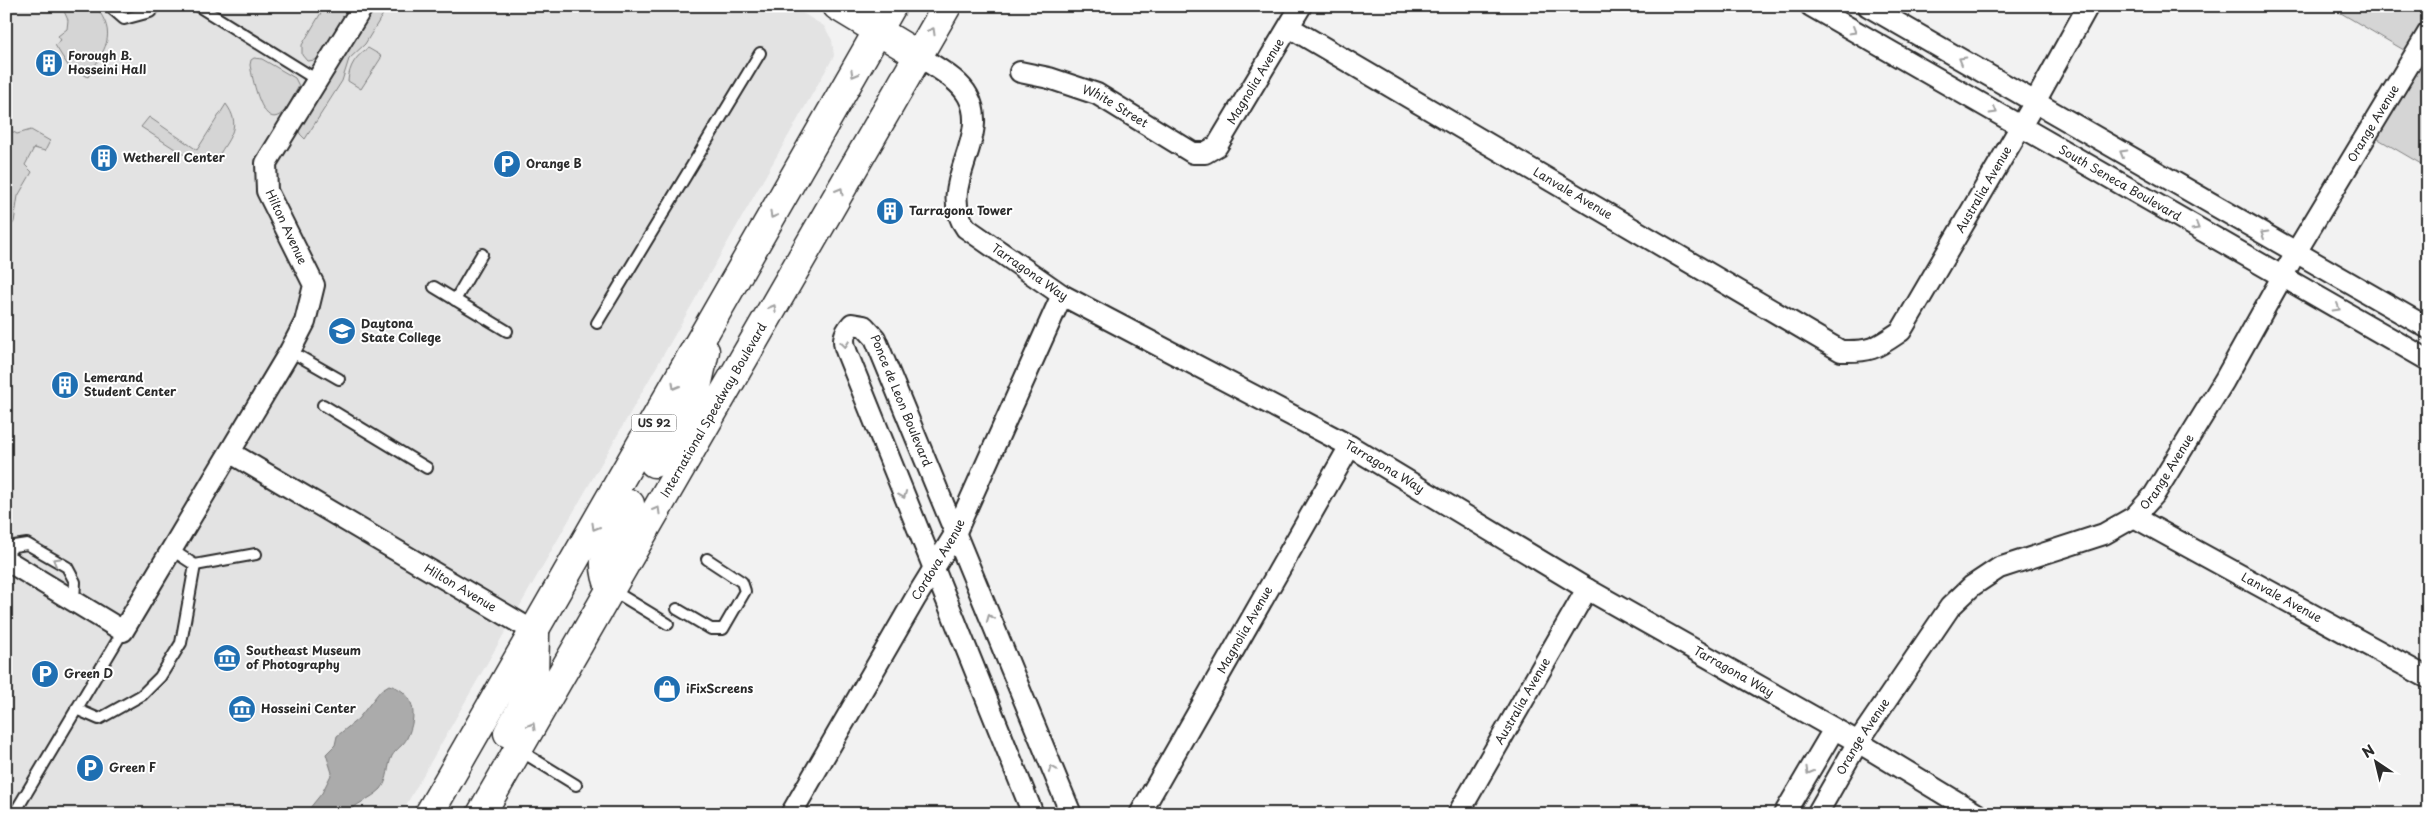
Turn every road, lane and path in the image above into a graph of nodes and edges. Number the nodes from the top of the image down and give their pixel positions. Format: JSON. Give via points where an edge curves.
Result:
{"nodes":[{"id":1,"x":109,"y":6,"type":"edge"},
{"id":2,"x":156,"y":6,"type":"edge"},
{"id":3,"x":198,"y":6,"type":"edge"},
{"id":4,"x":363,"y":6,"type":"edge"},
{"id":5,"x":837,"y":6,"type":"edge"},
{"id":6,"x":892,"y":6,"type":"edge"},
{"id":7,"x":947,"y":6,"type":"edge"},
{"id":8,"x":1301,"y":6,"type":"edge"},
{"id":9,"x":1811,"y":6,"type":"edge"},
{"id":10,"x":1868,"y":6,"type":"edge"},
{"id":11,"x":2088,"y":6,"type":"edge"},
{"id":12,"x":1288,"y":27,"type":"junction"},
{"id":13,"x":878,"y":31,"type":"junction"},
{"id":14,"x":2428,"y":33,"type":"edge"},
{"id":15,"x":760,"y":53,"type":"dead end"},
{"id":16,"x":918,"y":56,"type":"junction"},
{"id":17,"x":1020,"y":72,"type":"dead end"},
{"id":18,"x":317,"y":80,"type":"junction"},
{"id":19,"x":2035,"y":102,"type":"junction"},
{"id":20,"x":2021,"y":127,"type":"junction"},
{"id":21,"x":1205,"y":153,"type":"joint"},
{"id":22,"x":2296,"y":252,"type":"junction"},
{"id":23,"x":482,"y":254,"type":"dead end"},
{"id":24,"x":2282,"y":277,"type":"junction"},
{"id":25,"x":434,"y":287,"type":"dead end"},
{"id":26,"x":1062,"y":295,"type":"junction"},
{"id":27,"x":455,"y":300,"type":"junction"},
{"id":28,"x":596,"y":324,"type":"dead end"},
{"id":29,"x":2428,"y":328,"type":"edge"},
{"id":30,"x":507,"y":331,"type":"dead end"},
{"id":31,"x":706,"y":332,"type":"junction"},
{"id":32,"x":290,"y":351,"type":"junction"},
{"id":33,"x":1860,"y":352,"type":"joint"},
{"id":34,"x":2428,"y":360,"type":"edge"},
{"id":35,"x":339,"y":379,"type":"dead end"},
{"id":36,"x":323,"y":406,"type":"dead end"},
{"id":37,"x":1350,"y":446,"type":"junction"},
{"id":38,"x":231,"y":453,"type":"junction"},
{"id":39,"x":426,"y":468,"type":"dead end"},
{"id":40,"x":2134,"y":517,"type":"junction"},
{"id":41,"x":955,"y":534,"type":"junction"},
{"id":42,"x":172,"y":550,"type":"junction"},
{"id":43,"x":6,"y":554,"type":"edge"},
{"id":44,"x":256,"y":554,"type":"dead end"},
{"id":45,"x":706,"y":559,"type":"dead end"},
{"id":46,"x":6,"y":560,"type":"edge"},
{"id":47,"x":195,"y":565,"type":"junction"},
{"id":48,"x":933,"y":570,"type":"junction"},
{"id":49,"x":611,"y":589,"type":"junction"},
{"id":50,"x":1587,"y":589,"type":"junction"},
{"id":51,"x":74,"y":601,"type":"junction"},
{"id":52,"x":677,"y":608,"type":"dead end"},
{"id":53,"x":668,"y":624,"type":"dead end"},
{"id":54,"x":123,"y":631,"type":"junction"},
{"id":55,"x":535,"y":632,"type":"junction"},
{"id":56,"x":2428,"y":678,"type":"edge"},
{"id":57,"x":76,"y":709,"type":"junction"},
{"id":58,"x":1834,"y":728,"type":"junction"},
{"id":59,"x":1858,"y":742,"type":"junction"},
{"id":60,"x":518,"y":750,"type":"junction"},
{"id":61,"x":576,"y":785,"type":"dead end"},
{"id":62,"x":14,"y":814,"type":"edge"},
{"id":63,"x":429,"y":814,"type":"edge"},
{"id":64,"x":460,"y":814,"type":"edge"},
{"id":65,"x":481,"y":814,"type":"edge"},
{"id":66,"x":791,"y":814,"type":"edge"},
{"id":67,"x":1033,"y":814,"type":"edge"},
{"id":68,"x":1071,"y":814,"type":"edge"},
{"id":69,"x":1140,"y":814,"type":"edge"},
{"id":70,"x":1458,"y":814,"type":"edge"},
{"id":71,"x":1784,"y":814,"type":"edge"},
{"id":72,"x":1817,"y":814,"type":"edge"},
{"id":73,"x":1977,"y":814,"type":"edge"}],
"edges":[{"from":1,"to":2,"type":"lane","via":[[124,19],[150,12]]},
{"from":3,"to":18,"type":"lane"},
{"from":4,"to":18,"type":"street","name":"Hilton Avenue"},
{"from":5,"to":13,"type":"main road"},
{"from":6,"to":13,"type":"main road","number":"US 92"},
{"from":16,"to":7,"type":"main road","name":"International Speedway Boulevard","one_way":true},
{"from":8,"to":12,"type":"street","name":"Magnolia Avenue"},
{"from":9,"to":20,"type":"street","name":"South Seneca Boulevard","one_way":true},
{"from":19,"to":10,"type":"street","one_way":true},
{"from":11,"to":19,"type":"street","name":"Australia Avenue"},
{"from":12,"to":21,"type":"street","name":"Magnolia Avenue","via":[[1217,146]]},
{"from":12,"to":33,"type":"street","name":"Lanvale Avenue","via":[[1842,351]]},
{"from":13,"to":16,"type":"main road"},
{"from":13,"to":31,"type":"main road","number":"US 92","one_way":true},
{"from":14,"to":22,"type":"street","name":"Orange Avenue"},
{"from":15,"to":28,"type":"lane"},
{"from":16,"to":26,"type":"street","name":"Tarragona Way","via":[[953,79],[968,95],[974,112],[972,136],[957,185],[959,218],[966,228]]},
{"from":49,"to":16,"type":"main road","name":"International Speedway Boulevard","one_way":true},
{"from":17,"to":21,"type":"street","name":"White Street","via":[[1097,94],[1192,153]]},
{"from":18,"to":32,"type":"street","name":"Hilton Avenue","via":[[266,163],[267,191],[314,285],[305,322]]},
{"from":19,"to":20,"type":"street","name":"Australia Avenue"},
{"from":22,"to":19,"type":"street","one_way":true},
{"from":20,"to":24,"type":"street","name":"South Seneca Boulevard","one_way":true},
{"from":20,"to":33,"type":"street","name":"Australia Avenue","via":[[1900,331],[1875,349]]},
{"from":22,"to":24,"type":"street","name":"Orange Avenue"},
{"from":22,"to":29,"type":"street"},
{"from":23,"to":27,"type":"lane"},
{"from":24,"to":34,"type":"street","name":"South Seneca Boulevard","one_way":true},
{"from":24,"to":40,"type":"street","name":"Orange Avenue","via":[[2183,450],[2154,495]]},
{"from":25,"to":27,"type":"lane"},
{"from":26,"to":37,"type":"street","name":"Tarragona Way"},
{"from":26,"to":41,"type":"street","name":"Cordova Avenue"},
{"from":27,"to":30,"type":"lane"},
{"from":31,"to":49,"type":"main road","via":[[697,387],[606,549],[603,564]]},
{"from":31,"to":55,"type":"main road","number":"US 92","one_way":true},
{"from":32,"to":35,"type":"lane"},
{"from":32,"to":38,"type":"street","name":"Hilton Avenue"},
{"from":36,"to":39,"type":"lane"},
{"from":37,"to":50,"type":"street","name":"Tarragona Way"},
{"from":37,"to":69,"type":"street","name":"Magnolia Avenue"},
{"from":38,"to":42,"type":"street","name":"Hilton Avenue"},
{"from":38,"to":55,"type":"street","name":"Hilton Avenue"},
{"from":40,"to":56,"type":"street","name":"Lanvale Avenue"},
{"from":40,"to":59,"type":"street","name":"Orange Avenue","via":[[2104,534],[1999,568],[1972,586],[1950,607]]},
{"from":41,"to":48,"type":"street","name":"Cordova Avenue"},
{"from":41,"to":48,"type":"street","name":"Ponce de Leon Boulevard","one_way":true,"via":[[875,338],[864,326],[852,324],[845,332],[843,344]]},
{"from":68,"to":41,"type":"street","name":"Ponce de Leon Boulevard","one_way":true},
{"from":42,"to":47,"type":"lane"},
{"from":42,"to":54,"type":"street","name":"Hilton Avenue"},
{"from":51,"to":43,"type":"lane","one_way":true,"via":[[75,582],[67,567],[27,544],[14,546]]},
{"from":44,"to":47,"type":"lane"},
{"from":45,"to":52,"type":"lane","via":[[742,582],[745,591],[723,629],[711,629]]},
{"from":46,"to":51,"type":"street"},
{"from":47,"to":57,"type":"lane","via":[[181,643],[160,676],[142,695],[99,719]]},
{"from":48,"to":66,"type":"street","name":"Cordova Avenue"},
{"from":48,"to":67,"type":"street","name":"Ponce de Leon Boulevard"},
{"from":49,"to":53,"type":"lane"},
{"from":60,"to":49,"type":"main road","name":"International Speedway Boulevard","one_way":true},
{"from":50,"to":58,"type":"street","name":"Tarragona Way"},
{"from":50,"to":70,"type":"street","name":"Australia Avenue"},
{"from":51,"to":54,"type":"street"},
{"from":54,"to":57,"type":"lane"},
{"from":55,"to":63,"type":"main road","number":"US 92"},
{"from":55,"to":64,"type":"main road","via":[[534,679],[524,703]]},
{"from":57,"to":62,"type":"lane"},
{"from":58,"to":59,"type":"street","name":"Tarragona Way"},
{"from":58,"to":71,"type":"street","one_way":true},
{"from":59,"to":72,"type":"street","name":"Orange Avenue"},
{"from":59,"to":73,"type":"street","name":"Tarragona Way"},
{"from":60,"to":61,"type":"lane"},
{"from":60,"to":65,"type":"main road","name":"International Speedway Boulevard"}]}
